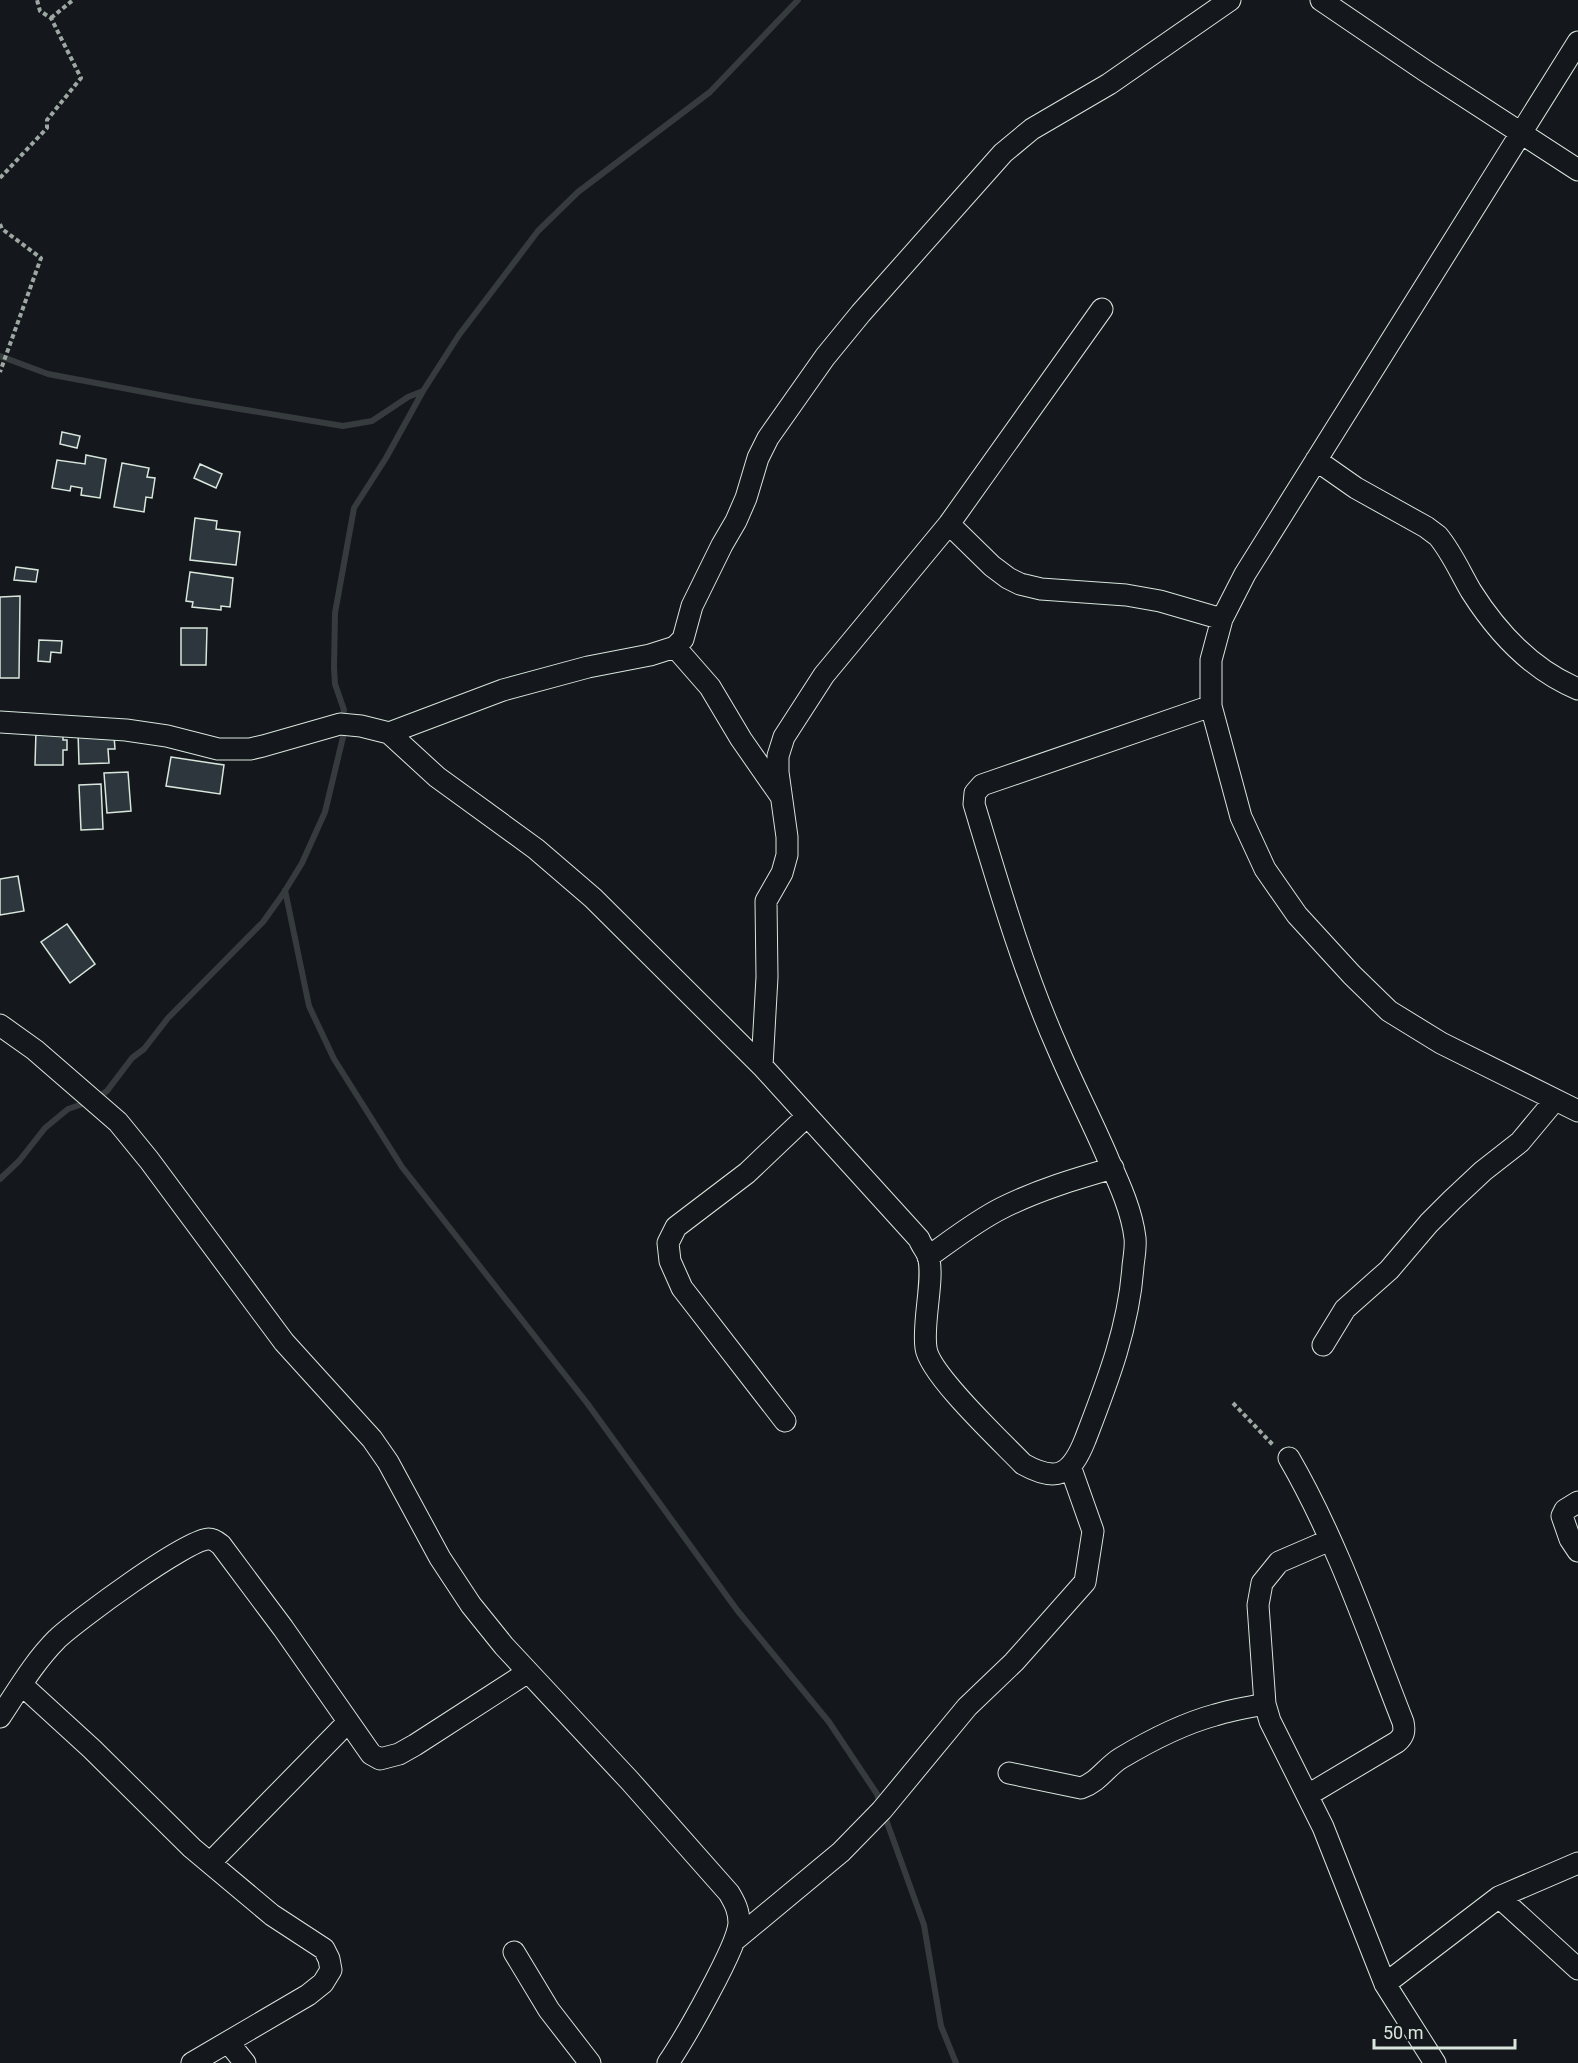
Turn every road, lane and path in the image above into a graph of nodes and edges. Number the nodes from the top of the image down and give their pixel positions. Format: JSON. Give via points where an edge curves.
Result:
{"nodes":[{"id":1,"x":37,"y":0,"type":"edge"},
{"id":2,"x":74,"y":0,"type":"edge"},
{"id":3,"x":1230,"y":0,"type":"edge"},
{"id":4,"x":1322,"y":0,"type":"edge"},
{"id":5,"x":51,"y":18,"type":"junction"},
{"id":6,"x":1578,"y":42,"type":"edge"},
{"id":7,"x":1520,"y":133,"type":"junction"},
{"id":8,"x":1578,"y":170,"type":"edge"},
{"id":9,"x":0,"y":178,"type":"edge"},
{"id":10,"x":0,"y":224,"type":"edge"},
{"id":11,"x":1102,"y":309,"type":"dead end"},
{"id":12,"x":0,"y":372,"type":"edge"},
{"id":13,"x":1316,"y":460,"type":"junction"},
{"id":14,"x":949,"y":524,"type":"junction"},
{"id":15,"x":1222,"y":619,"type":"junction"},
{"id":16,"x":675,"y":647,"type":"junction"},
{"id":17,"x":1578,"y":689,"type":"edge"},
{"id":18,"x":1211,"y":705,"type":"junction"},
{"id":19,"x":0,"y":722,"type":"edge"},
{"id":20,"x":389,"y":733,"type":"junction"},
{"id":21,"x":781,"y":795,"type":"junction"},
{"id":22,"x":0,"y":1025,"type":"edge"},
{"id":23,"x":762,"y":1066,"type":"junction"},
{"id":24,"x":1555,"y":1100,"type":"junction"},
{"id":25,"x":1578,"y":1111,"type":"edge"},
{"id":26,"x":807,"y":1116,"type":"junction"},
{"id":27,"x":1113,"y":1168,"type":"junction"},
{"id":28,"x":928,"y":1257,"type":"junction"},
{"id":29,"x":1323,"y":1345,"type":"dead end"},
{"id":30,"x":1233,"y":1403,"type":"dead end"},
{"id":31,"x":785,"y":1421,"type":"dead end"},
{"id":32,"x":1289,"y":1458,"type":"joint"},
{"id":33,"x":1070,"y":1466,"type":"junction"},
{"id":34,"x":1578,"y":1502,"type":"edge"},
{"id":35,"x":1330,"y":1540,"type":"junction"},
{"id":36,"x":1578,"y":1551,"type":"edge"},
{"id":37,"x":528,"y":1672,"type":"junction"},
{"id":38,"x":22,"y":1685,"type":"junction"},
{"id":39,"x":1265,"y":1704,"type":"junction"},
{"id":40,"x":0,"y":1717,"type":"edge"},
{"id":41,"x":348,"y":1722,"type":"junction"},
{"id":42,"x":1009,"y":1773,"type":"dead end"},
{"id":43,"x":1308,"y":1795,"type":"junction"},
{"id":44,"x":210,"y":1863,"type":"junction"},
{"id":45,"x":1578,"y":1863,"type":"edge"},
{"id":46,"x":1499,"y":1897,"type":"junction"},
{"id":47,"x":735,"y":1940,"type":"junction"},
{"id":48,"x":514,"y":1952,"type":"dead end"},
{"id":49,"x":1578,"y":1969,"type":"edge"},
{"id":50,"x":1385,"y":1984,"type":"junction"},
{"id":51,"x":228,"y":2042,"type":"junction"},
{"id":52,"x":192,"y":2063,"type":"edge"},
{"id":53,"x":245,"y":2063,"type":"edge"},
{"id":54,"x":590,"y":2063,"type":"edge"},
{"id":55,"x":668,"y":2063,"type":"edge"},
{"id":56,"x":1435,"y":2063,"type":"edge"}],
"edges":[{"from":1,"to":5,"type":"path","via":[[40,12]]},
{"from":2,"to":5,"type":"path"},
{"from":3,"to":16,"type":"street","via":[[1109,84],[1032,129],[1003,153],[861,313],[768,438],[736,521],[692,606],[683,639]]},
{"from":4,"to":7,"type":"street"},
{"from":5,"to":9,"type":"path","via":[[81,78],[47,120],[47,128]]},
{"from":6,"to":7,"type":"street"},
{"from":7,"to":8,"type":"street"},
{"from":7,"to":13,"type":"street"},
{"from":10,"to":12,"type":"path","via":[[41,258]]},
{"from":11,"to":14,"type":"street"},
{"from":13,"to":15,"type":"street","via":[[1245,574]]},
{"from":13,"to":17,"type":"street","via":[[1438,536],[1488,616],[1509,640],[1544,670]]},
{"from":14,"to":15,"type":"street","via":[[992,566],[1020,584],[1126,595]]},
{"from":14,"to":21,"type":"street","via":[[824,675],[784,736],[778,756]]},
{"from":15,"to":18,"type":"street","via":[[1211,660]]},
{"from":16,"to":20,"type":"street","via":[[503,690]]},
{"from":16,"to":21,"type":"street","via":[[710,687]]},
{"from":18,"to":24,"type":"street","via":[[1241,817],[1265,870],[1297,915],[1389,1011],[1441,1043]]},
{"from":18,"to":27,"type":"street","via":[[982,785],[975,793],[974,804],[1018,950]]},
{"from":19,"to":20,"type":"street","via":[[126,730],[218,749],[250,749],[340,724]]},
{"from":20,"to":23,"type":"street","via":[[437,777],[536,849],[594,898]]},
{"from":21,"to":23,"type":"street","via":[[787,855],[766,901]]},
{"from":22,"to":37,"type":"street","via":[[118,1122],[284,1342],[372,1439],[471,1605]]},
{"from":23,"to":26,"type":"street"},
{"from":24,"to":25,"type":"street"},
{"from":24,"to":29,"type":"street","via":[[1520,1142],[1452,1200],[1389,1270],[1345,1309]]},
{"from":26,"to":28,"type":"street","via":[[918,1239]]},
{"from":26,"to":31,"type":"street","via":[[747,1173],[676,1227],[668,1243],[670,1262],[682,1288]]},
{"from":27,"to":28,"type":"street","via":[[1053,1186],[1002,1208]]},
{"from":27,"to":33,"type":"street","via":[[1135,1239],[1132,1286],[1107,1384]]},
{"from":28,"to":33,"type":"street","via":[[925,1335],[930,1363],[1023,1464],[1049,1475]]},
{"from":30,"to":32,"type":"path"},
{"from":32,"to":35,"type":"street"},
{"from":33,"to":47,"type":"street","via":[[1093,1531],[1086,1582],[1014,1662],[967,1707],[849,1844]]},
{"from":34,"to":36,"type":"street","via":[[1562,1516]]},
{"from":35,"to":39,"type":"street","via":[[1279,1562],[1262,1583],[1258,1605]]},
{"from":35,"to":43,"type":"street","via":[[1404,1730],[1397,1742]]},
{"from":37,"to":41,"type":"street","via":[[415,1745],[388,1758],[370,1754]]},
{"from":37,"to":47,"type":"street","via":[[729,1893],[738,1908]]},
{"from":38,"to":40,"type":"street"},
{"from":38,"to":41,"type":"street","via":[[39,1659],[83,1617],[130,1582],[208,1539],[221,1545]]},
{"from":38,"to":44,"type":"street"},
{"from":39,"to":42,"type":"street","via":[[1215,1715],[1162,1735],[1118,1760],[1100,1778],[1081,1788]]},
{"from":39,"to":43,"type":"street"},
{"from":41,"to":44,"type":"street"},
{"from":43,"to":50,"type":"street"},
{"from":44,"to":51,"type":"street","via":[[272,1915],[324,1949],[331,1970],[324,1983],[308,1995]]},
{"from":45,"to":46,"type":"street"},
{"from":46,"to":49,"type":"street"},
{"from":46,"to":50,"type":"street"},
{"from":47,"to":55,"type":"street"},
{"from":48,"to":54,"type":"street","via":[[549,2010]]},
{"from":50,"to":56,"type":"street"},
{"from":51,"to":52,"type":"street"},
{"from":51,"to":53,"type":"street"}]}
